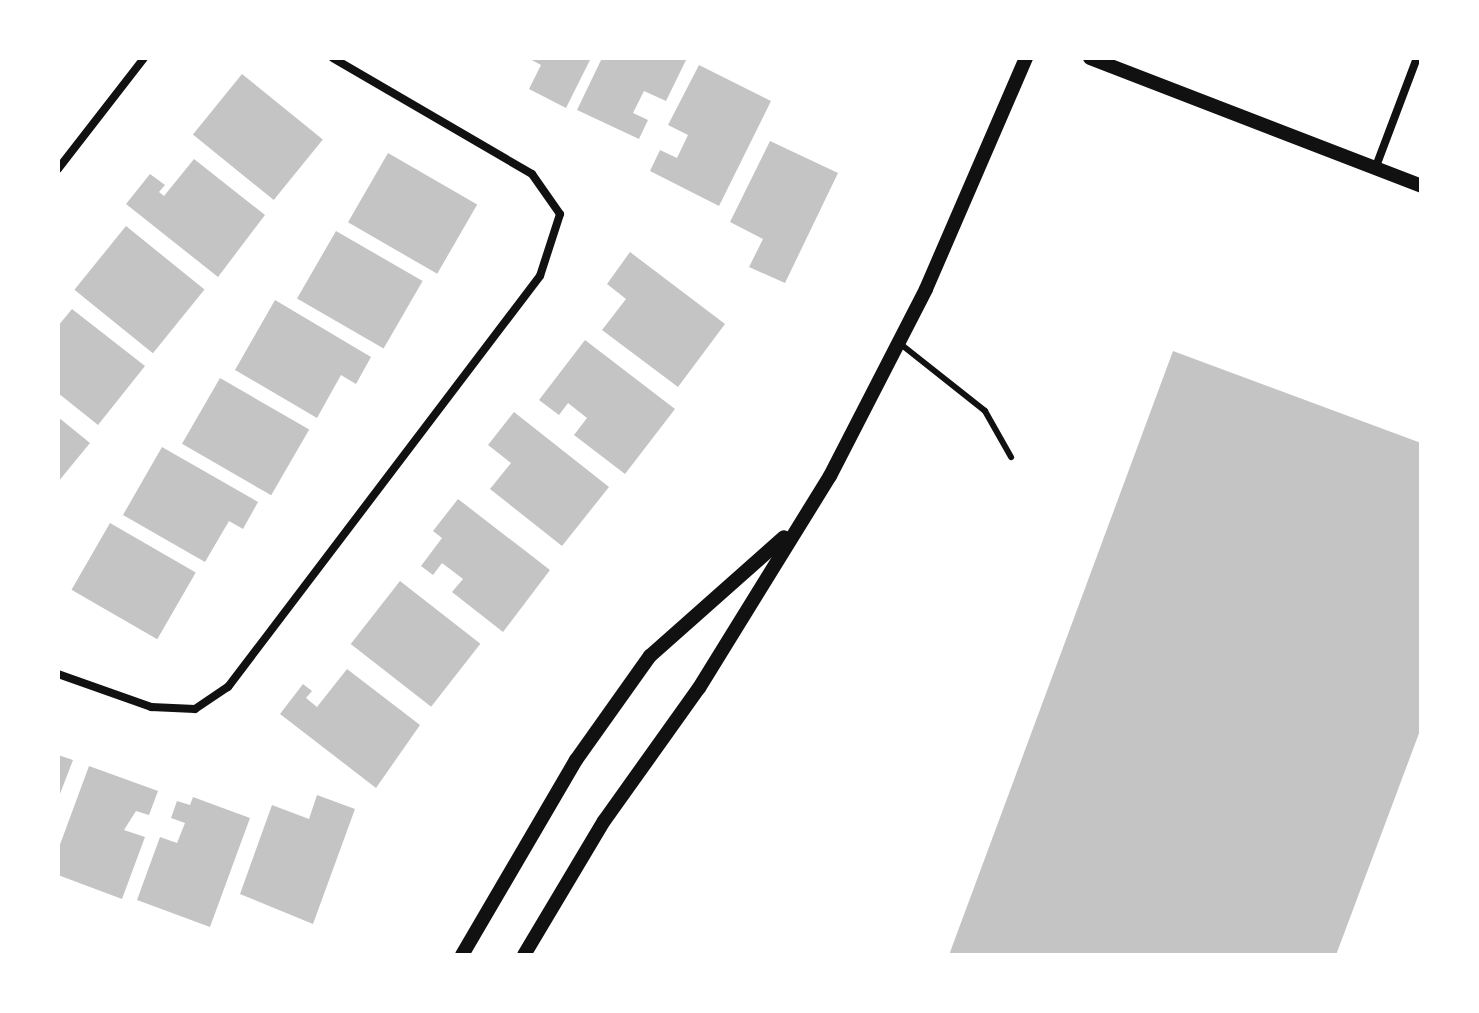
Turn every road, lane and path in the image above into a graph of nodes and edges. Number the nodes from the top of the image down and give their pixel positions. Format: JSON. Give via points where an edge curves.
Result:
{"nodes":[{"id":1,"x":144,"y":58,"type":"edge"},
{"id":2,"x":333,"y":58,"type":"edge"},
{"id":3,"x":1026,"y":58,"type":"edge"},
{"id":4,"x":1090,"y":58,"type":"edge"},
{"id":5,"x":1417,"y":58,"type":"edge"},
{"id":6,"x":58,"y":169,"type":"edge"},
{"id":7,"x":1375,"y":169,"type":"junction"},
{"id":8,"x":1421,"y":186,"type":"edge"},
{"id":9,"x":898,"y":342,"type":"junction"},
{"id":10,"x":1011,"y":457,"type":"dead end"},
{"id":11,"x":796,"y":526,"type":"junction"},
{"id":12,"x":58,"y":674,"type":"edge"},
{"id":13,"x":462,"y":955,"type":"edge"},
{"id":14,"x":524,"y":955,"type":"edge"}],
"edges":[{"from":1,"to":6,"type":"street"},
{"from":2,"to":12,"type":"street","via":[[532,174],[560,214],[540,276],[228,687],[195,709],[151,707]]},
{"from":3,"to":9,"type":"street"},
{"from":4,"to":7,"type":"street"},
{"from":5,"to":7,"type":"street"},
{"from":7,"to":8,"type":"street"},
{"from":9,"to":10,"type":"lane","via":[[985,411]]},
{"from":9,"to":11,"type":"street","via":[[830,476]]},
{"from":11,"to":13,"type":"street","via":[[650,656],[576,760]]},
{"from":11,"to":14,"type":"street","via":[[699,688],[604,821]]}]}
